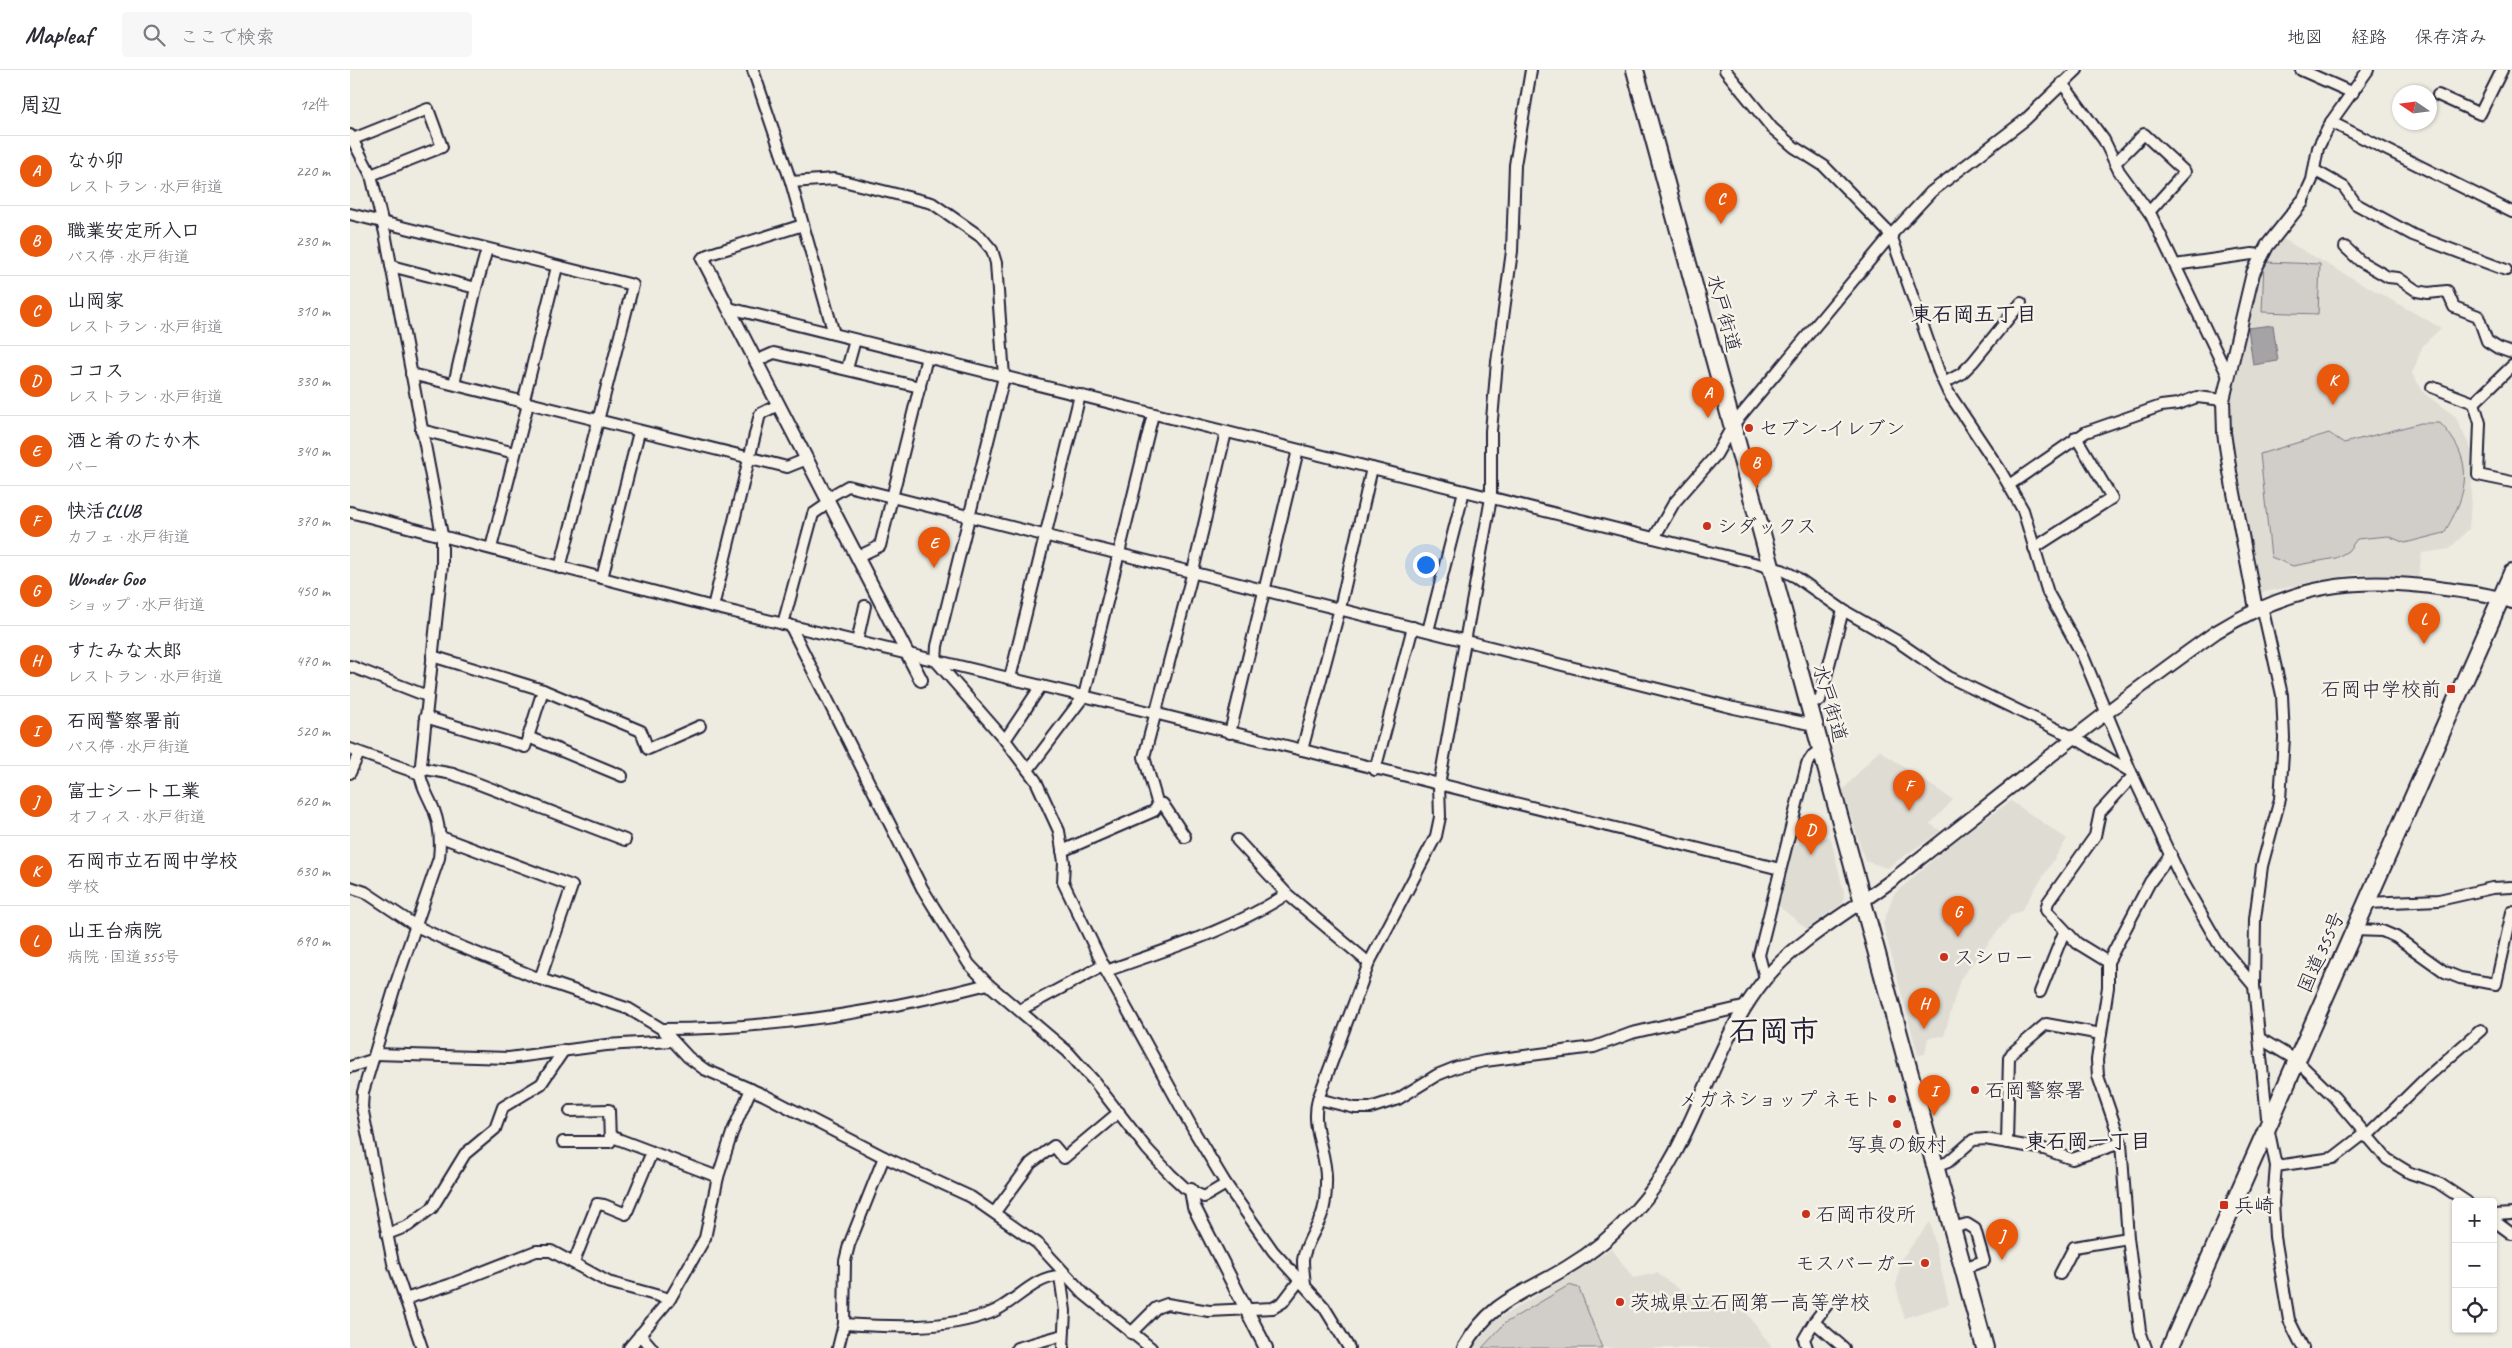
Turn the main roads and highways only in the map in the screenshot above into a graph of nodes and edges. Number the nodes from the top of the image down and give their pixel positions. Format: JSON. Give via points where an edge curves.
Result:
{"nodes":[{"id":1,"x":1635,"y":70,"type":"edge"},
{"id":2,"x":2512,"y":573,"type":"edge"},
{"id":3,"x":2506,"y":600,"type":"edge"},
{"id":4,"x":1985,"y":1348,"type":"edge"},
{"id":5,"x":2170,"y":1348,"type":"edge"}],
"edges":[{"from":1,"to":4,"type":"highway","name":"水戸街道"},
{"from":2,"to":3,"type":"highway","name":"国道355号"},
{"from":3,"to":5,"type":"highway","name":"国道355号","via":[[2354,930]]}]}
